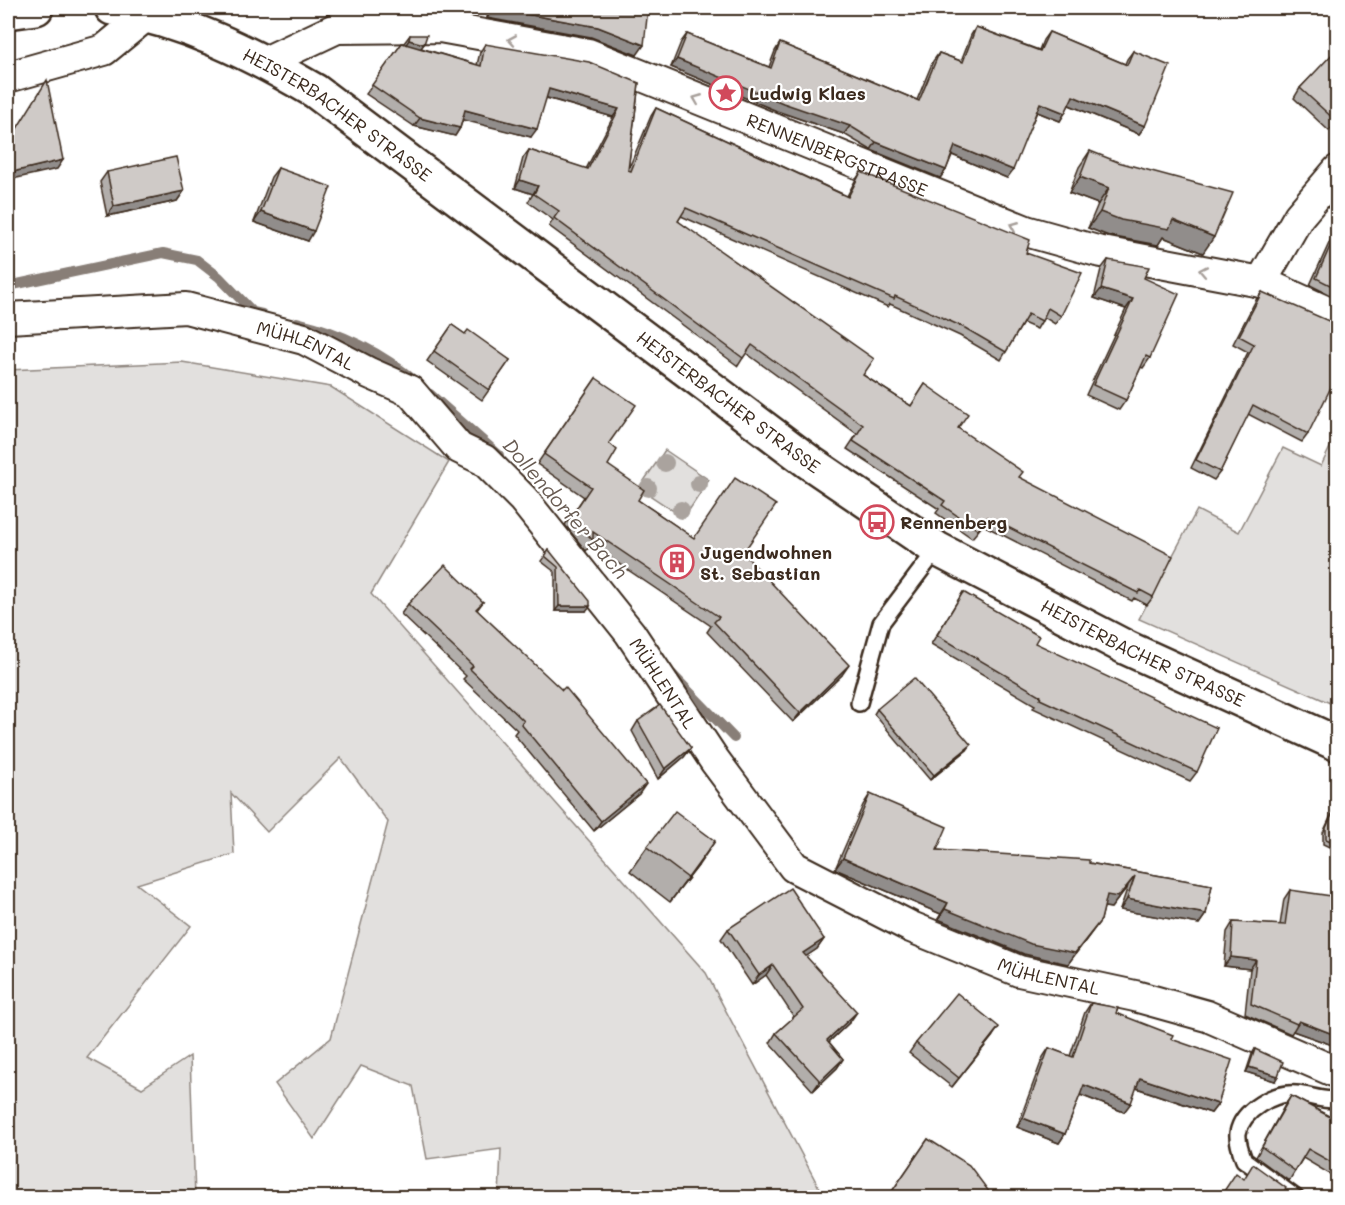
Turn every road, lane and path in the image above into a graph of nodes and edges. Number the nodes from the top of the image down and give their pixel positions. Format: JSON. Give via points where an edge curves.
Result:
{"nodes":[{"id":1,"x":36,"y":8,"type":"edge"},
{"id":2,"x":112,"y":8,"type":"edge"},
{"id":3,"x":8,"y":12,"type":"edge"},
{"id":4,"x":148,"y":14,"type":"junction"},
{"id":5,"x":265,"y":62,"type":"junction"},
{"id":6,"x":8,"y":77,"type":"edge"},
{"id":7,"x":1338,"y":170,"type":"edge"},
{"id":8,"x":1261,"y":282,"type":"junction"},
{"id":9,"x":1338,"y":317,"type":"edge"},
{"id":10,"x":8,"y":318,"type":"edge"},
{"id":11,"x":937,"y":549,"type":"junction"},
{"id":12,"x":859,"y":703,"type":"dead end"},
{"id":13,"x":1338,"y":744,"type":"edge"},
{"id":14,"x":1338,"y":1073,"type":"edge"},
{"id":15,"x":1338,"y":1099,"type":"edge"},
{"id":16,"x":1296,"y":1197,"type":"edge"}],
"edges":[{"from":1,"to":3,"type":"main road"},
{"from":2,"to":4,"type":"main road","name":"HEISTERBACHER STRASSE"},
{"from":4,"to":5,"type":"main road","name":"HEISTERBACHER STRASSE","via":[[209,35]]},
{"from":4,"to":6,"type":"street","via":[[104,50]]},
{"from":8,"to":5,"type":"street","name":"RENNENBERGSTRASSE","one_way":true,"via":[[1097,251],[1026,231],[588,54],[440,27],[337,28]]},
{"from":5,"to":11,"type":"main road","name":"HEISTERBACHER STRASSE","via":[[315,91],[809,462]]},
{"from":7,"to":8,"type":"street","via":[[1299,216]]},
{"from":8,"to":9,"type":"street","name":"RENNENBERGSTRASSE"},
{"from":10,"to":14,"type":"street","name":"MÜHLENTAL","via":[[186,308],[304,339],[410,391],[459,448],[484,460],[523,499],[630,633],[722,771],[794,867],[911,927],[1008,967],[1207,1017]]},
{"from":11,"to":12,"type":"lane","via":[[881,622]]},
{"from":11,"to":13,"type":"main road","name":"HEISTERBACHER STRASSE","via":[[1127,648]]},
{"from":15,"to":16,"type":"lane","via":[[1294,1093],[1279,1096],[1250,1112],[1243,1122],[1238,1134],[1245,1160]]}]}
